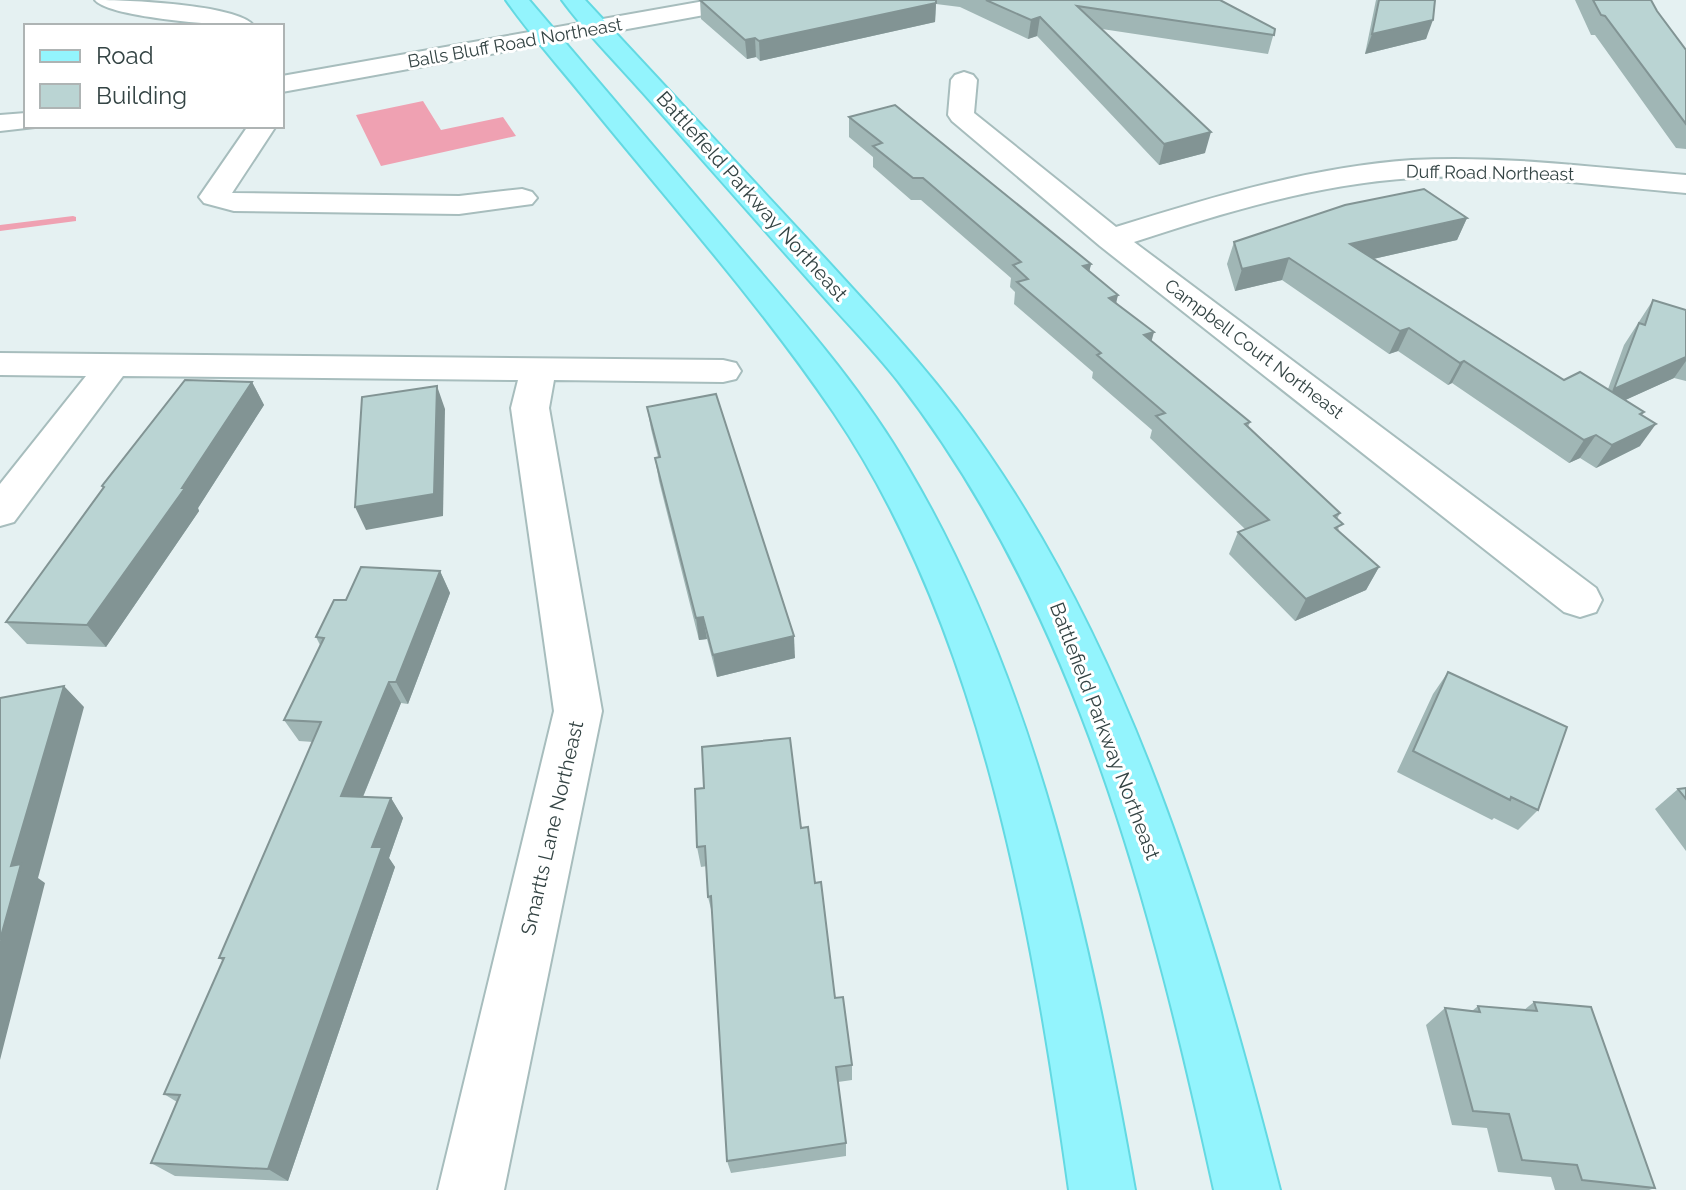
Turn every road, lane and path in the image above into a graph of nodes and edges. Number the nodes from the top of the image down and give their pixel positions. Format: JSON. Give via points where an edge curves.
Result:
{"nodes":[{"id":1,"x":106,"y":0,"type":"edge"},
{"id":2,"x":517,"y":0,"type":"edge"},
{"id":3,"x":748,"y":0,"type":"edge"},
{"id":4,"x":586,"y":14,"type":"edge"},
{"id":5,"x":233,"y":24,"type":"edge"},
{"id":6,"x":548,"y":38,"type":"junction"},
{"id":7,"x":964,"y":80,"type":"dead end"},
{"id":8,"x":284,"y":84,"type":"edge"},
{"id":9,"x":24,"y":121,"type":"edge"},
{"id":10,"x":0,"y":123,"type":"edge"},
{"id":11,"x":261,"y":128,"type":"edge"},
{"id":12,"x":1686,"y":184,"type":"edge"},
{"id":13,"x":522,"y":198,"type":"dead end"},
{"id":14,"x":1111,"y":239,"type":"junction"},
{"id":15,"x":0,"y":364,"type":"edge"},
{"id":16,"x":112,"y":366,"type":"junction"},
{"id":17,"x":538,"y":370,"type":"junction"},
{"id":18,"x":723,"y":371,"type":"dead end"},
{"id":19,"x":0,"y":512,"type":"edge"},
{"id":20,"x":1580,"y":600,"type":"dead end"},
{"id":21,"x":471,"y":1190,"type":"edge"},
{"id":22,"x":1102,"y":1190,"type":"edge"},
{"id":23,"x":1247,"y":1190,"type":"edge"}],
"edges":[{"from":1,"to":5,"type":"street"},
{"from":2,"to":6,"type":"main road"},
{"from":3,"to":4,"type":"street","name":"Balls Bluff Road Northeast"},
{"from":4,"to":6,"type":"street","name":"Balls Bluff Road Northeast"},
{"from":4,"to":23,"type":"main road","name":"Battlefield Parkway Northeast","via":[[910,372],[953,425],[1036,561],[1075,644],[1172,906]]},
{"from":6,"to":8,"type":"street","name":"Balls Bluff Road Northeast"},
{"from":6,"to":22,"type":"main road","via":[[846,404],[888,468],[944,572],[1003,732],[1043,882]]},
{"from":7,"to":14,"type":"street","name":"Campbell Court Northeast","via":[[961,115]]},
{"from":9,"to":10,"type":"street"},
{"from":11,"to":13,"type":"street","via":[[214,197],[234,202],[459,205]]},
{"from":12,"to":14,"type":"street","name":"Duff Road Northeast","via":[[1411,169],[1261,195]]},
{"from":14,"to":20,"type":"street","name":"Campbell Court Northeast"},
{"from":15,"to":16,"type":"street"},
{"from":16,"to":17,"type":"street"},
{"from":16,"to":19,"type":"street"},
{"from":17,"to":18,"type":"street"},
{"from":17,"to":21,"type":"street","name":"Smartts Lane Northeast","via":[[530,408],[578,711]]}]}
